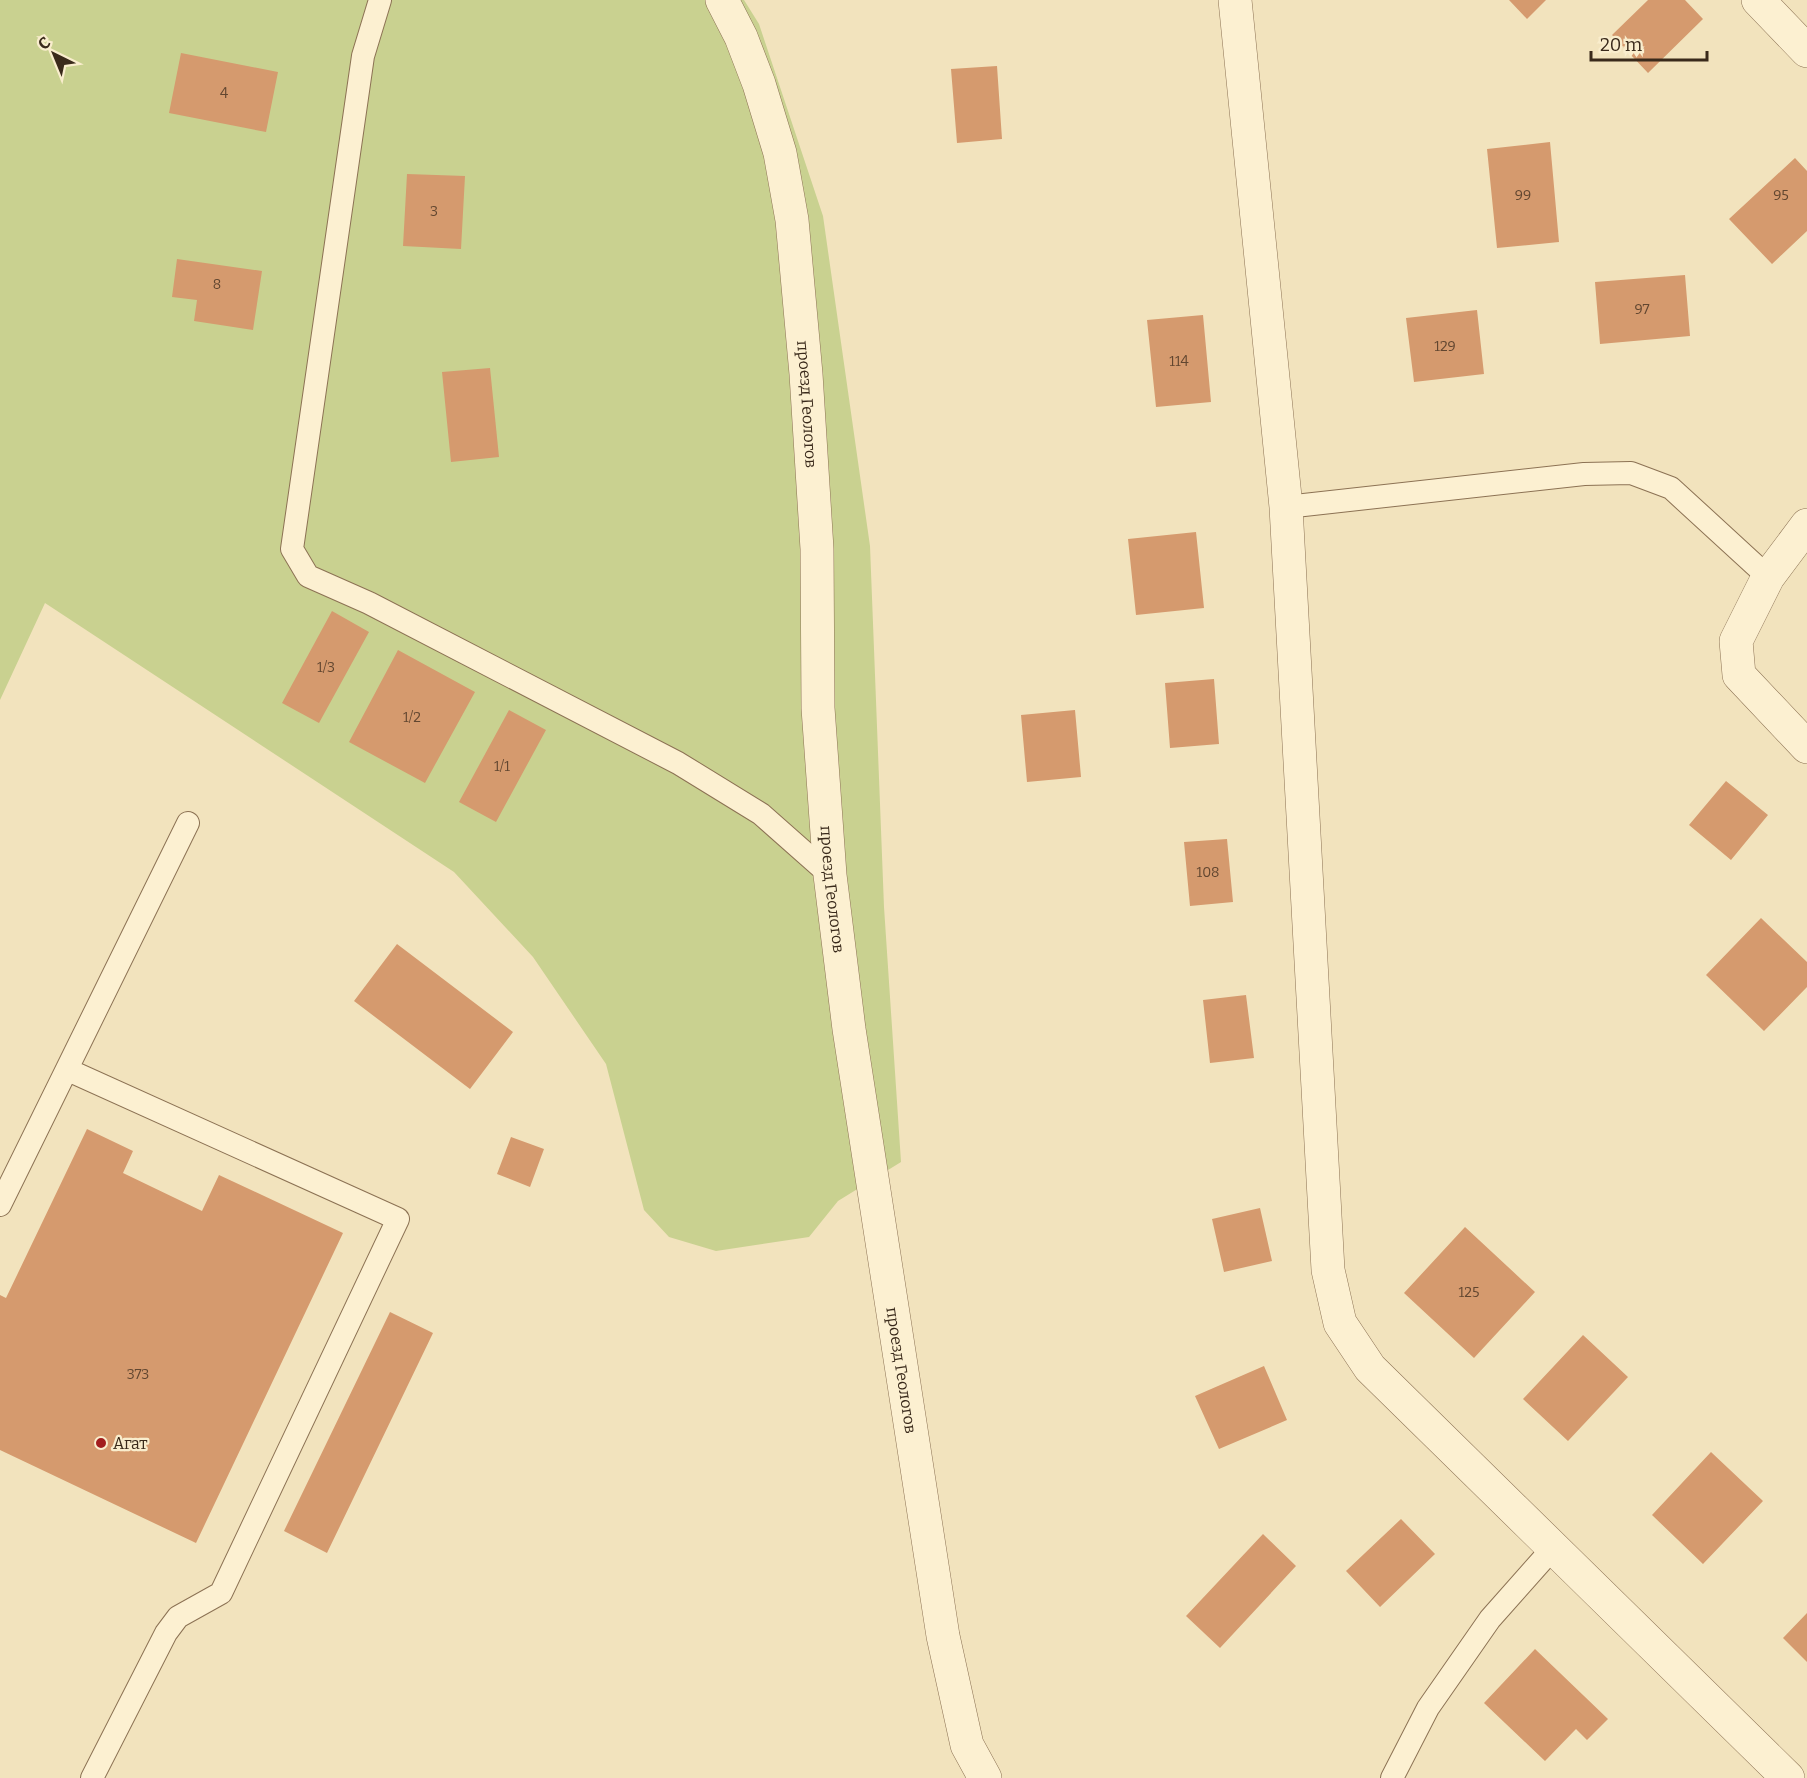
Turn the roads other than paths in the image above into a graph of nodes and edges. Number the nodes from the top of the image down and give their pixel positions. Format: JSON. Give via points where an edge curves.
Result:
{"nodes":[{"id":1,"x":380,"y":0,"type":"edge"},
{"id":2,"x":722,"y":0,"type":"edge"},
{"id":3,"x":1235,"y":0,"type":"edge"},
{"id":4,"x":1758,"y":0,"type":"edge"},
{"id":5,"x":1807,"y":51,"type":"edge"},
{"id":6,"x":1287,"y":507,"type":"junction"},
{"id":7,"x":1807,"y":525,"type":"edge"},
{"id":8,"x":1768,"y":577,"type":"junction"},
{"id":9,"x":1807,"y":747,"type":"edge"},
{"id":10,"x":188,"y":823,"type":"dead end"},
{"id":11,"x":830,"y":875,"type":"junction"},
{"id":12,"x":68,"y":1070,"type":"junction"},
{"id":13,"x":0,"y":1205,"type":"edge"},
{"id":14,"x":1553,"y":1548,"type":"junction"},
{"id":15,"x":92,"y":1778,"type":"edge"},
{"id":16,"x":985,"y":1778,"type":"edge"},
{"id":17,"x":1392,"y":1778,"type":"edge"},
{"id":18,"x":1788,"y":1778,"type":"edge"}],
"edges":[{"from":1,"to":11,"type":"lane","via":[[363,56],[292,549],[308,576],[369,603],[678,763],[761,814]]},
{"from":2,"to":11,"type":"street","name":"проезд Геологов","via":[[759,84],[780,153],[792,220],[818,549],[818,708]]},
{"from":3,"to":6,"type":"street"},
{"from":4,"to":5,"type":"street"},
{"from":6,"to":8,"type":"lane","via":[[1584,474],[1632,473],[1671,488]]},
{"from":6,"to":14,"type":"street","via":[[1328,1270],[1340,1323],[1370,1368]]},
{"from":7,"to":8,"type":"street"},
{"from":8,"to":9,"type":"street","via":[[1736,641],[1739,675]]},
{"from":10,"to":12,"type":"lane"},
{"from":11,"to":16,"type":"street","name":"проезд Геологов","via":[[849,1029],[943,1636],[967,1745]]},
{"from":12,"to":13,"type":"lane"},
{"from":12,"to":15,"type":"lane","via":[[398,1219],[221,1593],[178,1617],[166,1633]]},
{"from":14,"to":17,"type":"lane","via":[[1476,1639],[1428,1708]]},
{"from":14,"to":18,"type":"street"}]}
